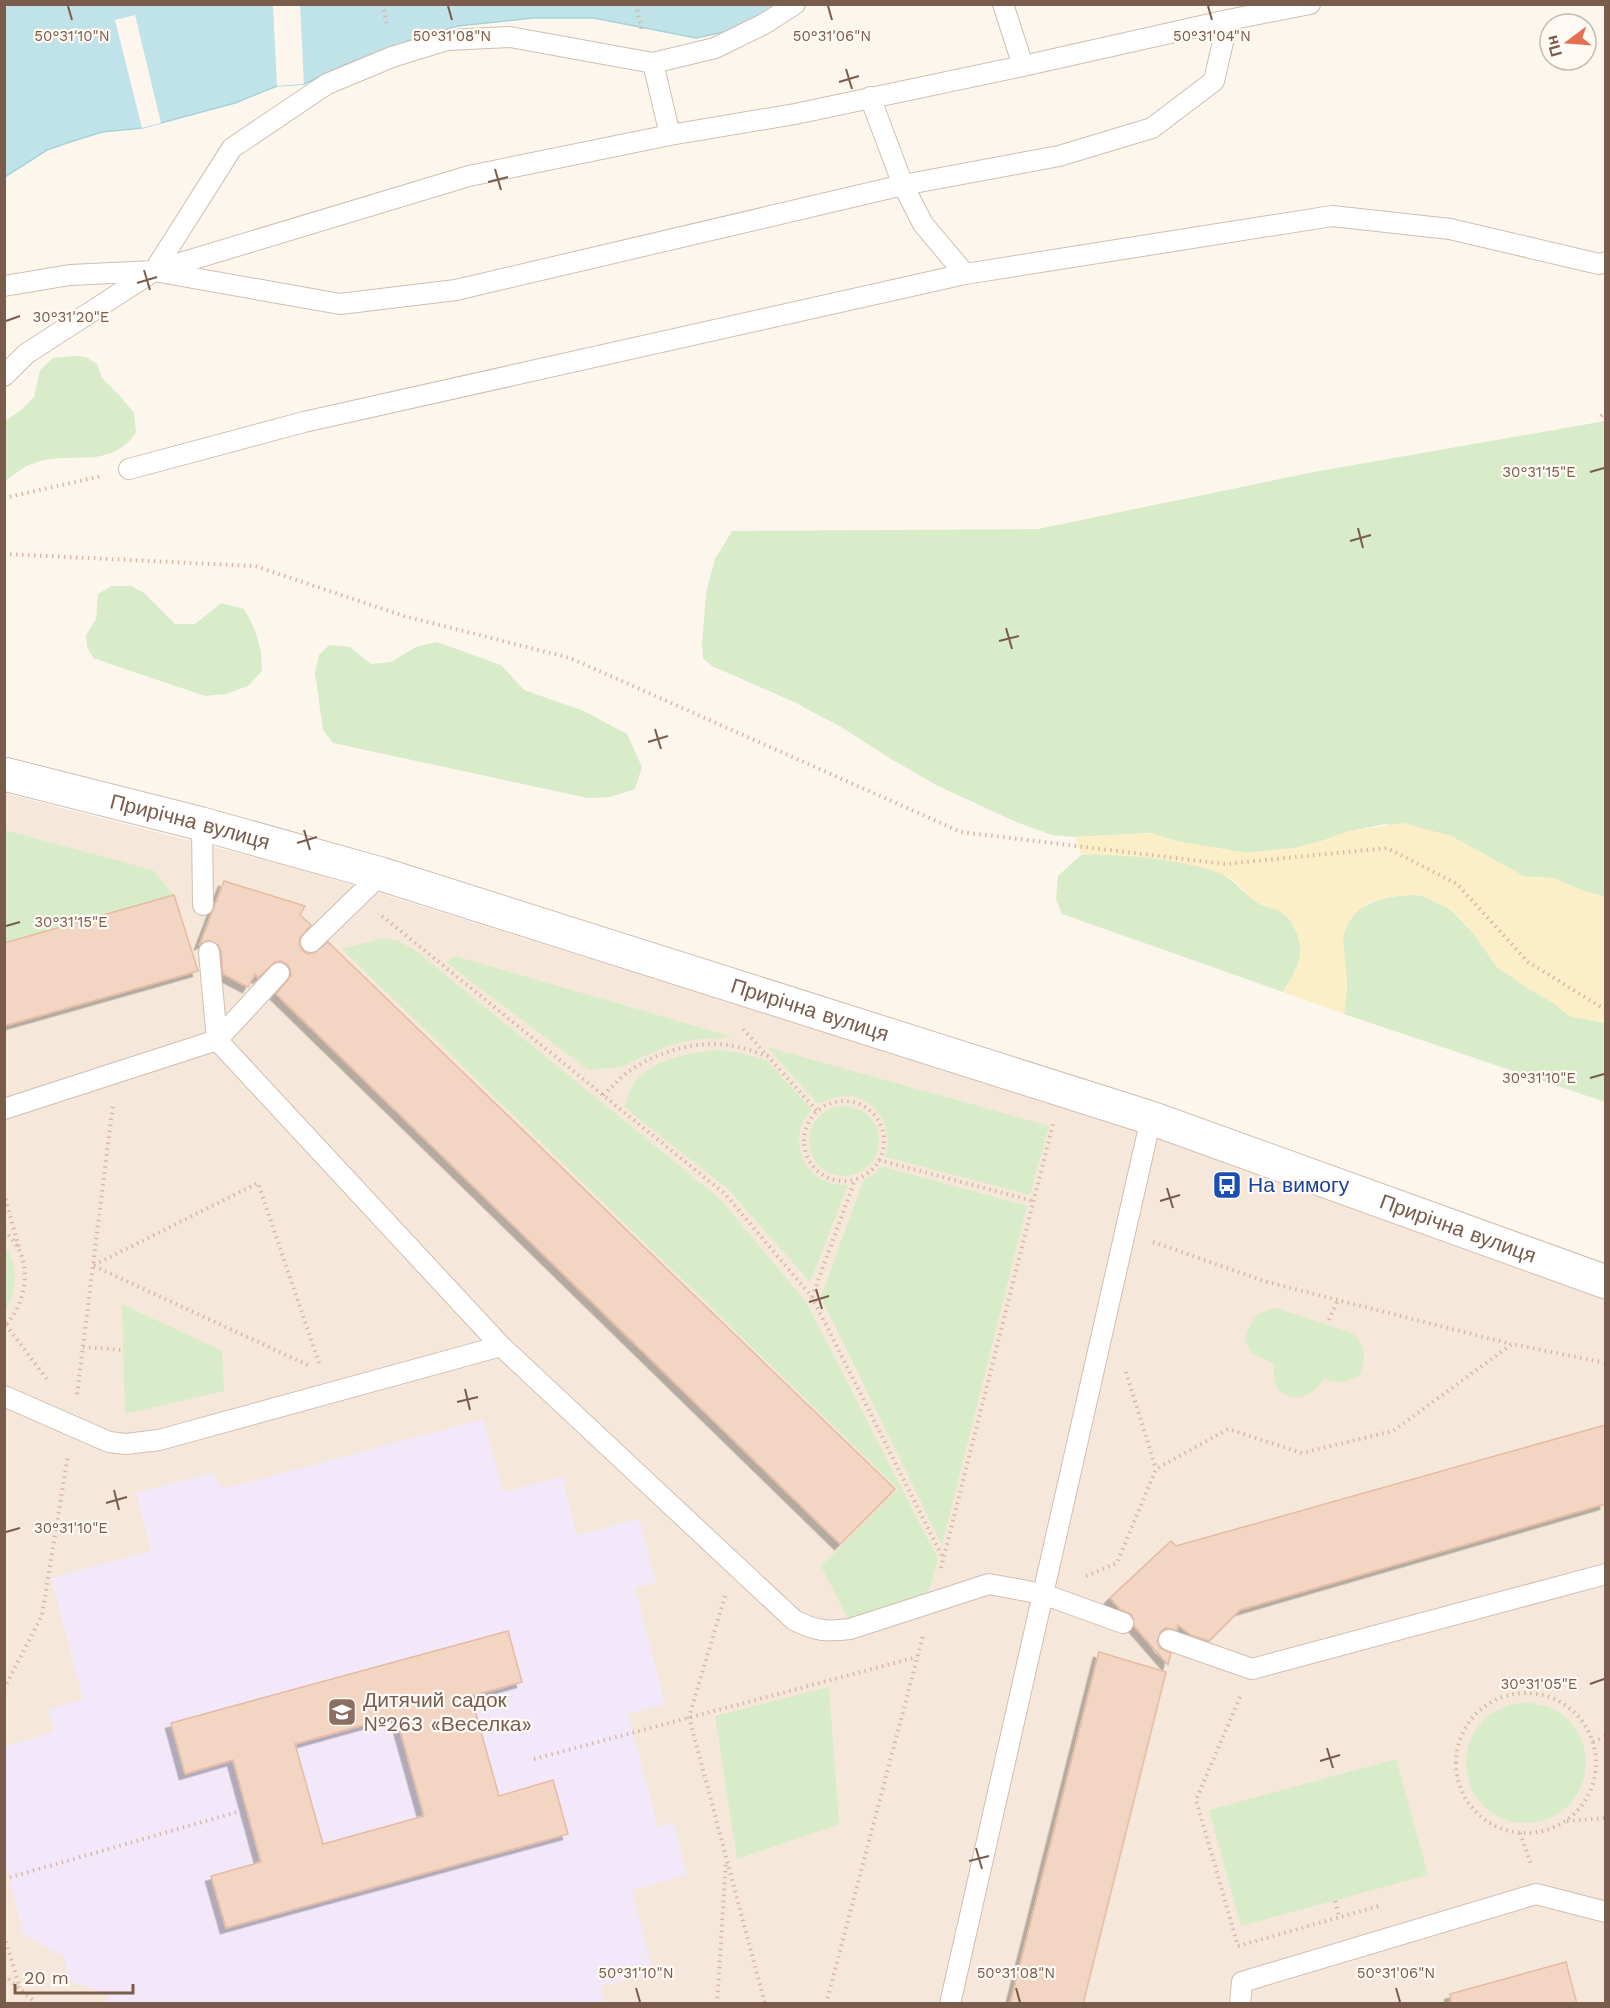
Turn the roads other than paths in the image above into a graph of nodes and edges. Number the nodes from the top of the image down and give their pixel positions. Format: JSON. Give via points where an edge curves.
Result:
{"nodes":[{"id":1,"x":795,"y":4,"type":"edge"},
{"id":2,"x":1004,"y":4,"type":"edge"},
{"id":3,"x":1310,"y":4,"type":"edge"},
{"id":4,"x":1228,"y":20,"type":"junction"},
{"id":5,"x":653,"y":63,"type":"junction"},
{"id":6,"x":1023,"y":66,"type":"junction"},
{"id":7,"x":870,"y":97,"type":"junction"},
{"id":8,"x":670,"y":135,"type":"junction"},
{"id":9,"x":903,"y":185,"type":"junction"},
{"id":10,"x":1605,"y":262,"type":"edge"},
{"id":11,"x":154,"y":271,"type":"junction"},
{"id":12,"x":965,"y":274,"type":"junction"},
{"id":13,"x":4,"y":286,"type":"edge"},
{"id":14,"x":4,"y":376,"type":"edge"},
{"id":15,"x":129,"y":470,"type":"road end"},
{"id":16,"x":4,"y":774,"type":"edge"},
{"id":17,"x":202,"y":824,"type":"junction"},
{"id":18,"x":381,"y":874,"type":"junction"},
{"id":19,"x":203,"y":905,"type":"dead end"},
{"id":20,"x":311,"y":942,"type":"dead end"},
{"id":21,"x":209,"y":952,"type":"dead end"},
{"id":22,"x":279,"y":973,"type":"dead end"},
{"id":23,"x":217,"y":1040,"type":"junction"},
{"id":24,"x":4,"y":1108,"type":"edge"},
{"id":25,"x":1151,"y":1118,"type":"junction"},
{"id":26,"x":1605,"y":1282,"type":"edge"},
{"id":27,"x":501,"y":1346,"type":"junction"},
{"id":28,"x":4,"y":1396,"type":"edge"},
{"id":29,"x":1605,"y":1574,"type":"edge"},
{"id":30,"x":1043,"y":1594,"type":"junction"},
{"id":31,"x":1123,"y":1623,"type":"dead end"},
{"id":32,"x":1169,"y":1640,"type":"dead end"},
{"id":33,"x":1605,"y":1912,"type":"edge"},
{"id":34,"x":950,"y":2004,"type":"edge"},
{"id":35,"x":1240,"y":2004,"type":"edge"}],
"edges":[{"from":1,"to":5,"type":"lane","via":[[715,48]]},
{"from":2,"to":6,"type":"lane"},
{"from":3,"to":4,"type":"lane"},
{"from":4,"to":6,"type":"lane"},
{"from":4,"to":9,"type":"lane","via":[[1214,81],[1152,128],[1059,156]]},
{"from":5,"to":8,"type":"lane"},
{"from":5,"to":11,"type":"lane","via":[[510,37],[447,40],[381,61],[327,84],[232,148]]},
{"from":6,"to":7,"type":"lane"},
{"from":7,"to":8,"type":"lane"},
{"from":7,"to":9,"type":"lane"},
{"from":8,"to":11,"type":"lane","via":[[469,176]]},
{"from":9,"to":11,"type":"lane","via":[[456,291],[340,304]]},
{"from":9,"to":12,"type":"lane","via":[[923,224]]},
{"from":10,"to":12,"type":"lane","via":[[1599,264],[1449,229],[1332,216]]},
{"from":11,"to":13,"type":"lane","via":[[70,275]]},
{"from":11,"to":14,"type":"lane","via":[[26,354]]},
{"from":12,"to":15,"type":"lane","via":[[304,422]]},
{"from":16,"to":17,"type":"street","name":"Прирічна вулиця"},
{"from":17,"to":18,"type":"street","name":"Прирічна вулиця"},
{"from":17,"to":19,"type":"lane"},
{"from":18,"to":20,"type":"lane"},
{"from":18,"to":25,"type":"street","name":"Прирічна вулиця"},
{"from":21,"to":23,"type":"lane"},
{"from":22,"to":23,"type":"lane"},
{"from":23,"to":24,"type":"lane"},
{"from":23,"to":27,"type":"lane"},
{"from":25,"to":26,"type":"street","name":"Прирічна вулиця"},
{"from":25,"to":30,"type":"lane"},
{"from":27,"to":28,"type":"lane","via":[[159,1440],[126,1444],[109,1442],[73,1420]]},
{"from":27,"to":30,"type":"lane","via":[[794,1620],[811,1629],[850,1629],[989,1584]]},
{"from":29,"to":32,"type":"lane","via":[[1252,1669]]},
{"from":30,"to":31,"type":"lane"},
{"from":30,"to":34,"type":"lane"},
{"from":33,"to":35,"type":"lane","via":[[1536,1894],[1242,1982]]}]}
